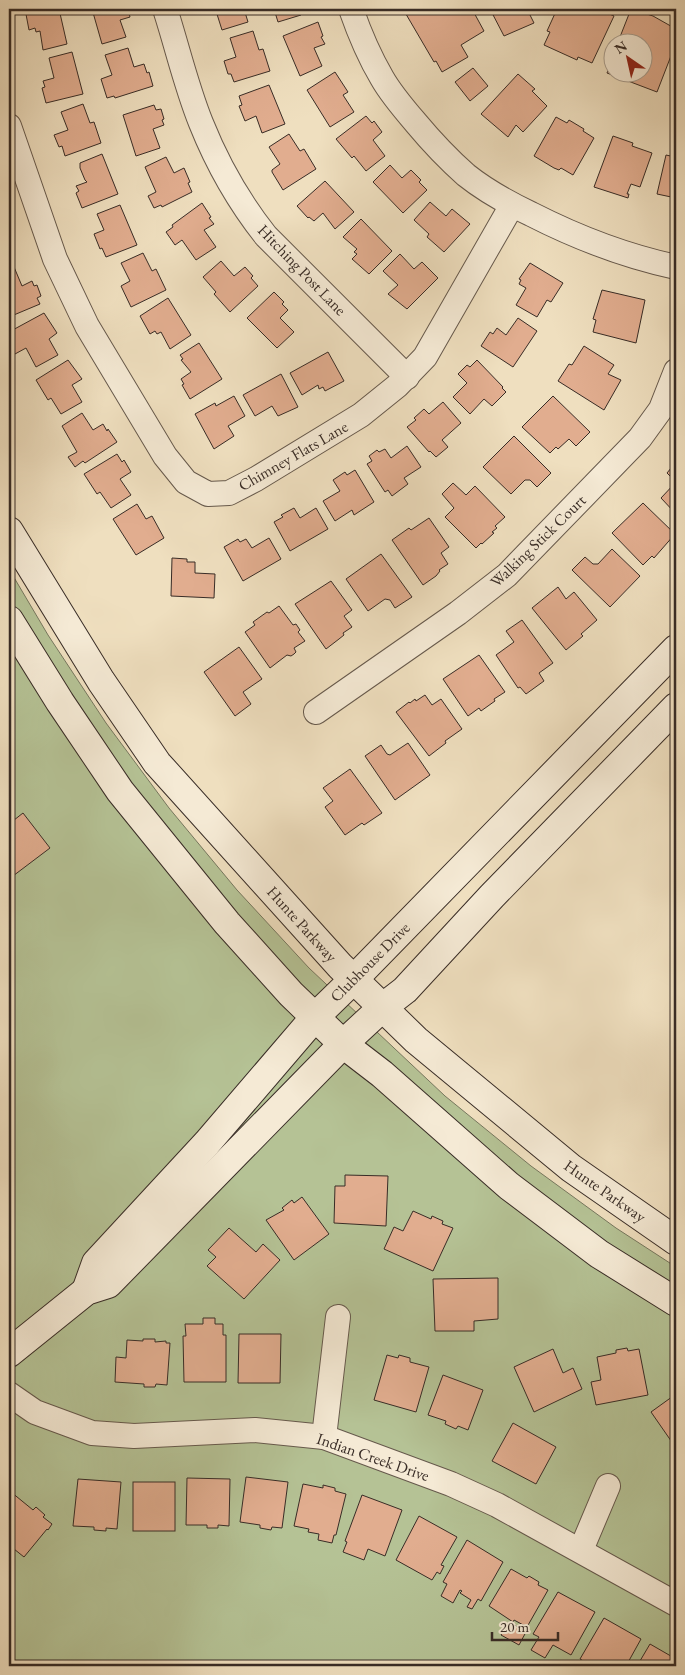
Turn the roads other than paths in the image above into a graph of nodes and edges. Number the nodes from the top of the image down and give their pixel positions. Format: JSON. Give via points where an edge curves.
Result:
{"nodes":[{"id":1,"x":165,"y":9,"type":"edge"},
{"id":2,"x":350,"y":9,"type":"edge"},
{"id":3,"x":9,"y":126,"type":"edge"},
{"id":4,"x":512,"y":205,"type":"junction"},
{"id":5,"x":676,"y":267,"type":"edge"},
{"id":6,"x":676,"y":371,"type":"edge"},
{"id":7,"x":407,"y":376,"type":"junction"},
{"id":8,"x":9,"y":531,"type":"edge"},
{"id":9,"x":9,"y":620,"type":"edge"},
{"id":10,"x":676,"y":649,"type":"edge"},
{"id":11,"x":676,"y":707,"type":"edge"},
{"id":12,"x":316,"y":712,"type":"dead end"},
{"id":13,"x":353,"y":980,"type":"junction"},
{"id":14,"x":383,"y":1007,"type":"junction"},
{"id":15,"x":315,"y":1016,"type":"junction"},
{"id":16,"x":343,"y":1044,"type":"junction"},
{"id":17,"x":676,"y":1241,"type":"edge"},
{"id":18,"x":86,"y":1291,"type":"junction"},
{"id":19,"x":676,"y":1302,"type":"edge"},
{"id":20,"x":338,"y":1317,"type":"dead end"},
{"id":21,"x":9,"y":1353,"type":"edge"},
{"id":22,"x":9,"y":1394,"type":"edge"},
{"id":23,"x":324,"y":1437,"type":"junction"},
{"id":24,"x":608,"y":1486,"type":"dead end"},
{"id":25,"x":580,"y":1550,"type":"junction"},
{"id":26,"x":676,"y":1604,"type":"edge"}],
"edges":[{"from":1,"to":7,"type":"street","name":"Hitching Post Lane","via":[[200,122],[249,214],[266,236]]},
{"from":2,"to":4,"type":"street","via":[[382,79],[409,115],[466,174]]},
{"from":3,"to":7,"type":"street","name":"Chimney Flats Lane","via":[[55,259],[87,326],[164,456],[186,482],[208,494],[229,493],[361,416]]},
{"from":4,"to":5,"type":"street","via":[[614,251]]},
{"from":4,"to":7,"type":"street","name":"Chimney Flats Lane","via":[[424,357]]},
{"from":6,"to":12,"type":"street","name":"Walking Stick Court","via":[[661,409],[640,438],[507,575]]},
{"from":8,"to":13,"type":"main road","name":"Hunte Parkway","via":[[157,763]]},
{"from":9,"to":15,"type":"main road","via":[[120,791],[227,923]]},
{"from":10,"to":13,"type":"main road","name":"Clubhouse Drive"},
{"from":11,"to":14,"type":"main road","via":[[405,990]]},
{"from":13,"to":14,"type":"main road","name":"Hunte Parkway"},
{"from":13,"to":15,"type":"main road","name":"Clubhouse Drive"},
{"from":14,"to":16,"type":"main road"},
{"from":14,"to":17,"type":"main road","name":"Hunte Parkway","via":[[416,1040],[571,1168]]},
{"from":15,"to":16,"type":"main road"},
{"from":15,"to":18,"type":"main road","name":"Clubhouse Drive","via":[[207,1142],[96,1263]]},
{"from":16,"to":18,"type":"main road","via":[[108,1284]]},
{"from":16,"to":19,"type":"main road","via":[[382,1074],[509,1186],[599,1254]]},
{"from":18,"to":21,"type":"main road"},
{"from":20,"to":23,"type":"street"},
{"from":22,"to":23,"type":"street","name":"Indian Creek Drive","via":[[34,1412],[92,1433],[134,1436],[255,1430]]},
{"from":23,"to":25,"type":"street","name":"Indian Creek Drive","via":[[498,1505]]},
{"from":24,"to":25,"type":"street"},
{"from":25,"to":26,"type":"street","name":"Indian Creek Drive"}]}
